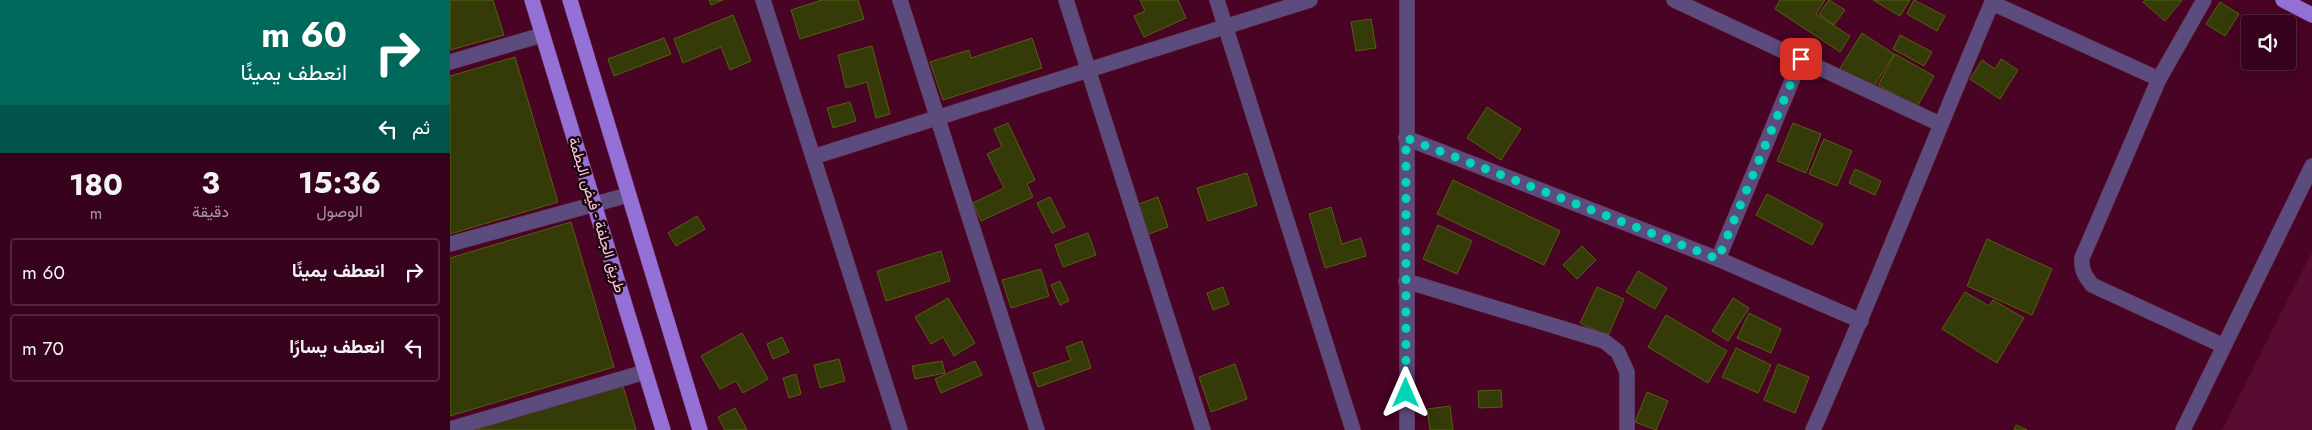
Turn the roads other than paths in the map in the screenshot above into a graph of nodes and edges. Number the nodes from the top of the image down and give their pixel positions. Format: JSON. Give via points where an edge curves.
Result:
{"nodes":[{"id":1,"x":532,"y":0,"type":"edge"},
{"id":2,"x":570,"y":0,"type":"edge"},
{"id":3,"x":763,"y":0,"type":"edge"},
{"id":4,"x":900,"y":0,"type":"edge"},
{"id":5,"x":1066,"y":0,"type":"edge"},
{"id":6,"x":1217,"y":0,"type":"edge"},
{"id":7,"x":1310,"y":0,"type":"edge"},
{"id":8,"x":1407,"y":0,"type":"edge"},
{"id":9,"x":1674,"y":0,"type":"edge"},
{"id":10,"x":2204,"y":0,"type":"edge"},
{"id":11,"x":2283,"y":0,"type":"edge"},
{"id":12,"x":1993,"y":2,"type":"edge"},
{"id":13,"x":2312,"y":14,"type":"edge"},
{"id":14,"x":1225,"y":27,"type":"junction"},
{"id":15,"x":542,"y":35,"type":"junction"},
{"id":16,"x":1801,"y":59,"type":"junction"},
{"id":17,"x":450,"y":62,"type":"edge"},
{"id":18,"x":1088,"y":70,"type":"junction"},
{"id":19,"x":2159,"y":79,"type":"junction"},
{"id":20,"x":938,"y":117,"type":"junction"},
{"id":21,"x":1940,"y":124,"type":"junction"},
{"id":22,"x":1406,"y":138,"type":"junction"},
{"id":23,"x":813,"y":157,"type":"junction"},
{"id":24,"x":2312,"y":166,"type":"edge"},
{"id":25,"x":628,"y":195,"type":"junction"},
{"id":26,"x":594,"y":203,"type":"junction"},
{"id":27,"x":450,"y":244,"type":"edge"},
{"id":28,"x":1718,"y":259,"type":"junction"},
{"id":29,"x":1406,"y":281,"type":"junction"},
{"id":30,"x":1861,"y":321,"type":"junction"},
{"id":31,"x":2224,"y":346,"type":"junction"},
{"id":32,"x":645,"y":372,"type":"junction"},
{"id":33,"x":450,"y":429,"type":"edge"},
{"id":34,"x":663,"y":430,"type":"edge"},
{"id":35,"x":700,"y":430,"type":"edge"},
{"id":36,"x":900,"y":430,"type":"edge"},
{"id":37,"x":1037,"y":430,"type":"edge"},
{"id":38,"x":1202,"y":430,"type":"edge"},
{"id":39,"x":1353,"y":430,"type":"edge"},
{"id":40,"x":1407,"y":430,"type":"edge"},
{"id":41,"x":1627,"y":430,"type":"edge"},
{"id":42,"x":1813,"y":430,"type":"edge"},
{"id":43,"x":2183,"y":430,"type":"edge"}],
"edges":[{"from":1,"to":15,"type":"main road","name":"طريق الجلفة - فيض البطمة"},
{"from":2,"to":25,"type":"main road"},
{"from":3,"to":23,"type":"street"},
{"from":4,"to":20,"type":"street"},
{"from":5,"to":18,"type":"street"},
{"from":6,"to":14,"type":"street"},
{"from":7,"to":14,"type":"street"},
{"from":8,"to":22,"type":"street"},
{"from":9,"to":16,"type":"street"},
{"from":10,"to":19,"type":"street"},
{"from":11,"to":13,"type":"main road"},
{"from":12,"to":19,"type":"street"},
{"from":12,"to":21,"type":"street"},
{"from":14,"to":18,"type":"street"},
{"from":14,"to":39,"type":"street"},
{"from":15,"to":17,"type":"street"},
{"from":15,"to":26,"type":"main road","name":"طريق الجلفة - فيض البطمة"},
{"from":16,"to":21,"type":"street"},
{"from":16,"to":28,"type":"street"},
{"from":18,"to":20,"type":"street"},
{"from":18,"to":38,"type":"street"},
{"from":19,"to":31,"type":"street","via":[[2082,258],[2082,266],[2092,285]]},
{"from":20,"to":23,"type":"street"},
{"from":20,"to":37,"type":"street"},
{"from":21,"to":30,"type":"street"},
{"from":22,"to":28,"type":"street"},
{"from":22,"to":29,"type":"street"},
{"from":23,"to":36,"type":"street"},
{"from":24,"to":31,"type":"street"},
{"from":25,"to":26,"type":"street"},
{"from":25,"to":35,"type":"main road"},
{"from":26,"to":27,"type":"street"},
{"from":26,"to":32,"type":"main road","name":"طريق الجلفة - فيض البطمة"},
{"from":28,"to":30,"type":"street"},
{"from":29,"to":40,"type":"street"},
{"from":29,"to":41,"type":"street","via":[[1604,341],[1618,352],[1627,372]]},
{"from":30,"to":42,"type":"street"},
{"from":31,"to":43,"type":"street"},
{"from":32,"to":33,"type":"street"},
{"from":32,"to":34,"type":"main road","name":"طريق الجلفة - فيض البطمة"}]}
